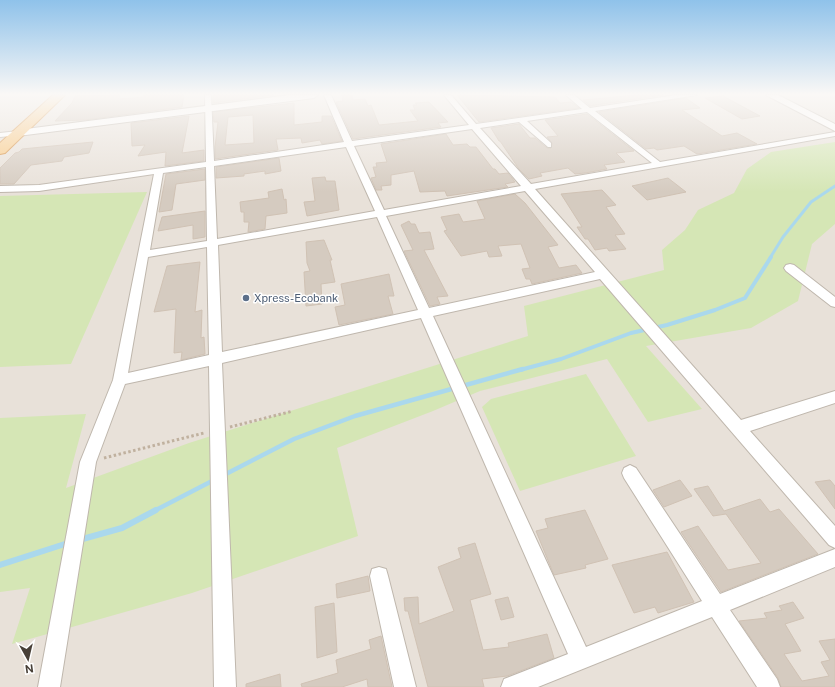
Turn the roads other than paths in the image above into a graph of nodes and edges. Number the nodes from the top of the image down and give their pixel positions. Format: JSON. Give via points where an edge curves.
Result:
{"nodes":[{"id":1,"x":25,"y":127,"type":"edge"},
{"id":2,"x":63,"y":127,"type":"edge"},
{"id":3,"x":209,"y":127,"type":"edge"},
{"id":4,"x":341,"y":127,"type":"edge"},
{"id":5,"x":474,"y":127,"type":"joint"},
{"id":6,"x":529,"y":127,"type":"edge"},
{"id":7,"x":610,"y":127,"type":"edge"},
{"id":8,"x":18,"y":133,"type":"junction"},
{"id":9,"x":835,"y":134,"type":"edge"},
{"id":10,"x":0,"y":135,"type":"edge"},
{"id":11,"x":349,"y":144,"type":"junction"},
{"id":12,"x":548,"y":145,"type":"dead end"},
{"id":13,"x":0,"y":150,"type":"edge"},
{"id":14,"x":210,"y":164,"type":"junction"},
{"id":15,"x":659,"y":165,"type":"junction"},
{"id":16,"x":159,"y":171,"type":"junction"},
{"id":17,"x":528,"y":188,"type":"junction"},
{"id":18,"x":0,"y":189,"type":"edge"},
{"id":19,"x":380,"y":213,"type":"junction"},
{"id":20,"x":212,"y":242,"type":"junction"},
{"id":21,"x":143,"y":254,"type":"junction"},
{"id":22,"x":790,"y":268,"type":"dead end"},
{"id":23,"x":604,"y":274,"type":"junction"},
{"id":24,"x":835,"y":303,"type":"edge"},
{"id":25,"x":425,"y":313,"type":"junction"},
{"id":26,"x":215,"y":359,"type":"junction"},
{"id":27,"x":120,"y":380,"type":"junction"},
{"id":28,"x":835,"y":398,"type":"edge"},
{"id":29,"x":738,"y":428,"type":"junction"},
{"id":30,"x":630,"y":474,"type":"dead end"},
{"id":31,"x":835,"y":539,"type":"edge"},
{"id":32,"x":835,"y":558,"type":"edge"},
{"id":33,"x":379,"y":576,"type":"dead end"},
{"id":34,"x":716,"y":605,"type":"junction"},
{"id":35,"x":581,"y":659,"type":"junction"},
{"id":36,"x":49,"y":687,"type":"edge"},
{"id":37,"x":225,"y":687,"type":"edge"},
{"id":38,"x":405,"y":687,"type":"edge"},
{"id":39,"x":512,"y":687,"type":"edge"},
{"id":40,"x":770,"y":687,"type":"edge"}],
"edges":[{"from":1,"to":8,"type":"highway"},
{"from":2,"to":8,"type":"street"},
{"from":3,"to":14,"type":"street"},
{"from":4,"to":11,"type":"street"},
{"from":5,"to":11,"type":"street"},
{"from":5,"to":17,"type":"street"},
{"from":6,"to":12,"type":"street"},
{"from":7,"to":15,"type":"street"},
{"from":8,"to":10,"type":"street"},
{"from":8,"to":13,"type":"highway"},
{"from":9,"to":15,"type":"street"},
{"from":11,"to":14,"type":"street"},
{"from":11,"to":19,"type":"street"},
{"from":14,"to":16,"type":"street"},
{"from":14,"to":20,"type":"street"},
{"from":15,"to":17,"type":"street"},
{"from":16,"to":18,"type":"street","via":[[39,188]]},
{"from":16,"to":21,"type":"street"},
{"from":17,"to":19,"type":"street"},
{"from":17,"to":23,"type":"street"},
{"from":19,"to":20,"type":"street"},
{"from":19,"to":25,"type":"street"},
{"from":20,"to":21,"type":"street"},
{"from":20,"to":26,"type":"street"},
{"from":21,"to":27,"type":"street"},
{"from":22,"to":24,"type":"street"},
{"from":23,"to":25,"type":"street"},
{"from":23,"to":29,"type":"street"},
{"from":25,"to":26,"type":"street"},
{"from":25,"to":35,"type":"street"},
{"from":26,"to":27,"type":"street"},
{"from":26,"to":37,"type":"street"},
{"from":27,"to":36,"type":"street","via":[[88,462]]},
{"from":28,"to":29,"type":"street"},
{"from":29,"to":31,"type":"street"},
{"from":30,"to":34,"type":"street"},
{"from":32,"to":34,"type":"street"},
{"from":33,"to":38,"type":"street"},
{"from":34,"to":35,"type":"street"},
{"from":34,"to":40,"type":"street"},
{"from":35,"to":39,"type":"street"}]}
